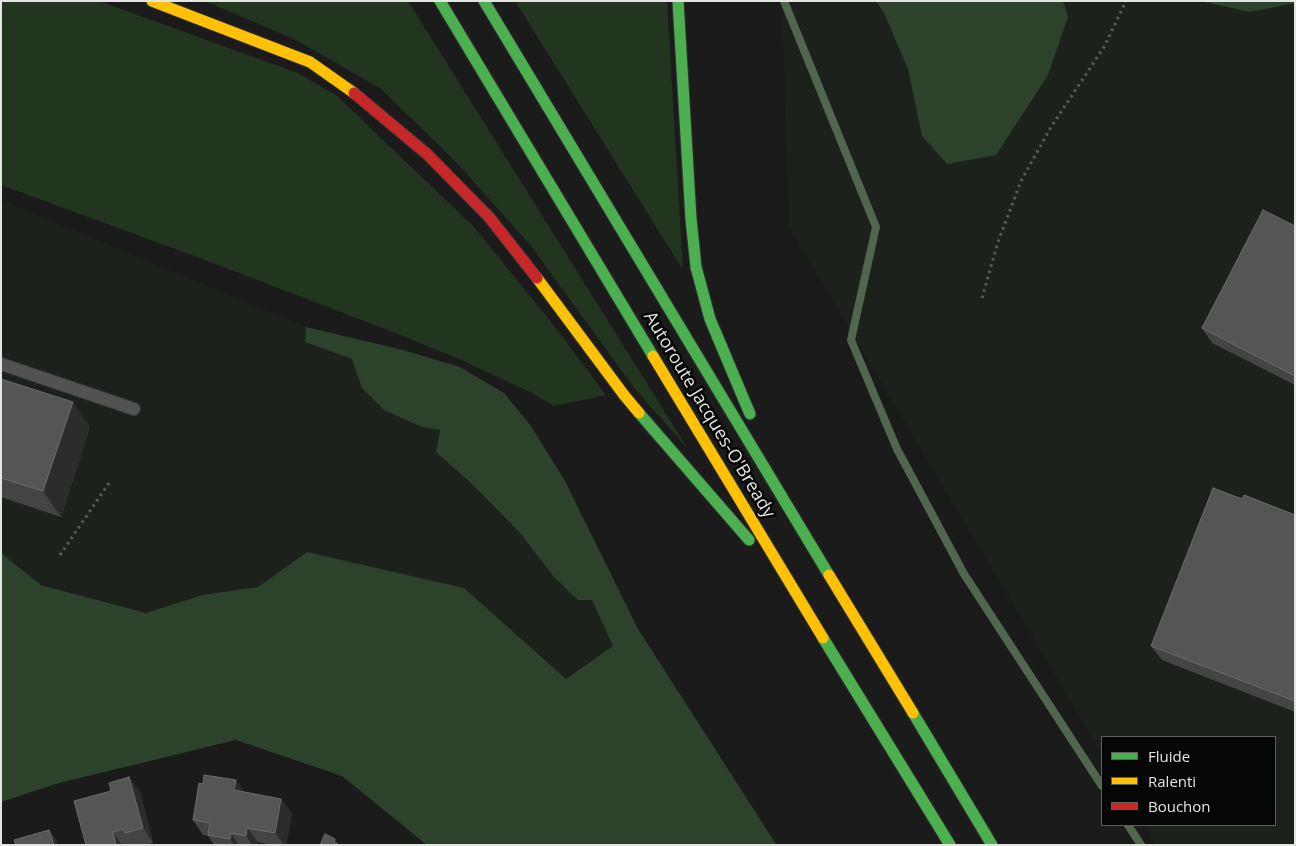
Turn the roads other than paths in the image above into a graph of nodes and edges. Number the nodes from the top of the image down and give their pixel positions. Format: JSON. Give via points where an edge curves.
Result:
{"nodes":[{"id":1,"x":152,"y":1,"type":"edge"},
{"id":2,"x":440,"y":1,"type":"edge"},
{"id":3,"x":484,"y":1,"type":"edge"},
{"id":4,"x":678,"y":1,"type":"edge"},
{"id":5,"x":1,"y":364,"type":"edge"},
{"id":6,"x":134,"y":409,"type":"dead end"},
{"id":7,"x":754,"y":425,"type":"dead end"},
{"id":8,"x":762,"y":442,"type":"dead end"},
{"id":9,"x":792,"y":512,"type":"junction"},
{"id":10,"x":799,"y":598,"type":"junction"},
{"id":11,"x":950,"y":845,"type":"edge"},
{"id":12,"x":992,"y":845,"type":"edge"}],
"edges":[{"from":1,"to":10,"type":"highway","via":[[310,62],[369,105],[426,154],[509,241],[624,395]]},
{"from":2,"to":10,"type":"highway","name":"Autoroute Jacques-O'Bready"},
{"from":3,"to":9,"type":"highway","name":"Autoroute Jacques-O'Bready"},
{"from":4,"to":7,"type":"highway","via":[[696,267],[710,319]]},
{"from":5,"to":6,"type":"lane"},
{"from":8,"to":9,"type":"highway"},
{"from":9,"to":12,"type":"highway","name":"Autoroute Jacques-O'Bready"},
{"from":10,"to":11,"type":"highway","name":"Autoroute Jacques-O'Bready"}]}
